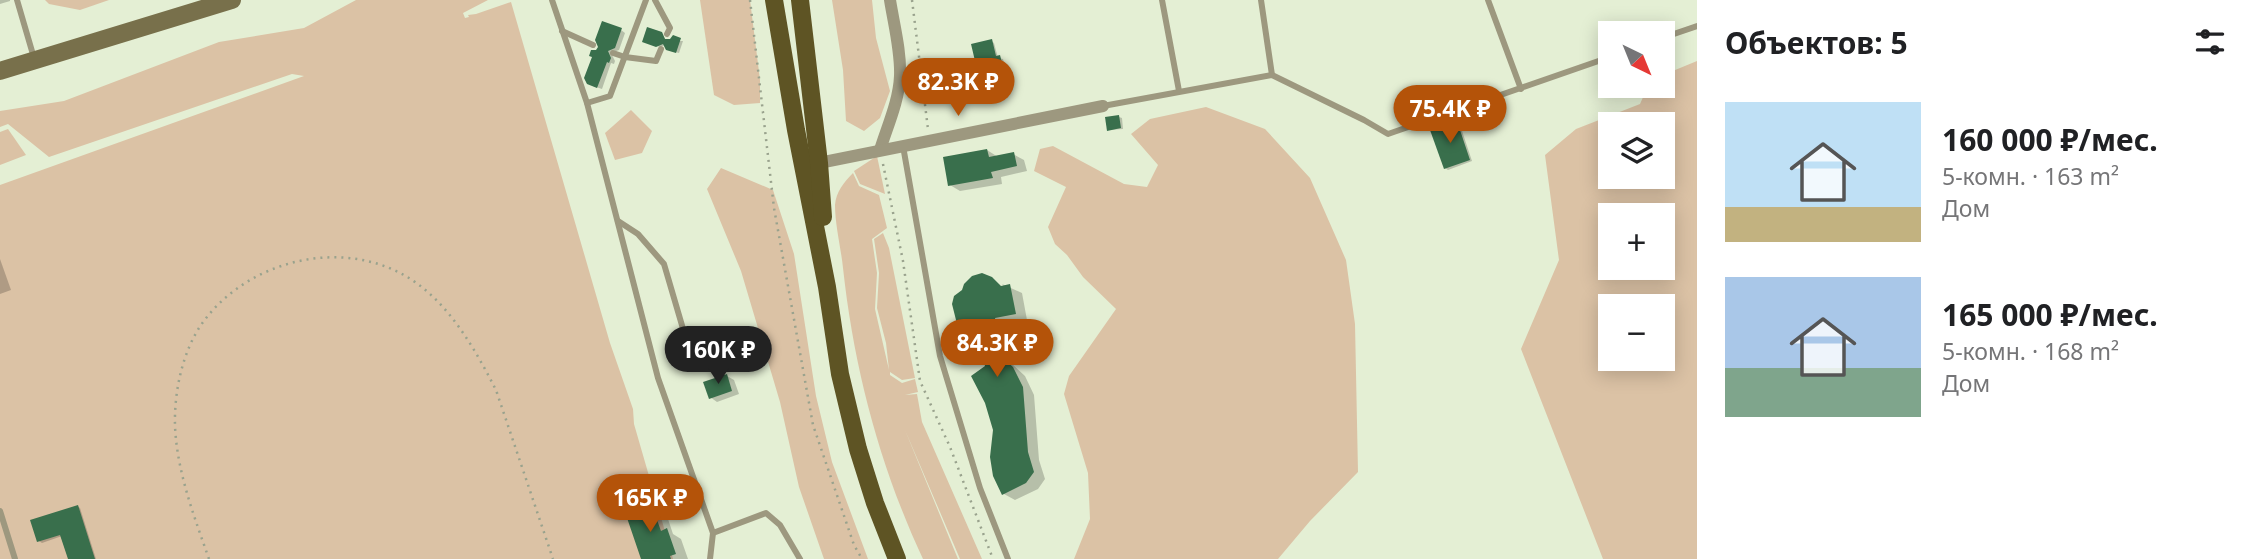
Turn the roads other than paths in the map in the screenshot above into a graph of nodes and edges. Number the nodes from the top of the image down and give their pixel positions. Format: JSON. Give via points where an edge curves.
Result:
{"nodes":[{"id":1,"x":17,"y":0,"type":"edge"},
{"id":2,"x":232,"y":0,"type":"edge"},
{"id":3,"x":552,"y":0,"type":"edge"},
{"id":4,"x":646,"y":0,"type":"edge"},
{"id":5,"x":655,"y":0,"type":"edge"},
{"id":6,"x":774,"y":0,"type":"edge"},
{"id":7,"x":800,"y":0,"type":"edge"},
{"id":8,"x":890,"y":0,"type":"edge"},
{"id":9,"x":1161,"y":0,"type":"edge"},
{"id":10,"x":1261,"y":0,"type":"edge"},
{"id":11,"x":1488,"y":0,"type":"edge"},
{"id":12,"x":1697,"y":26,"type":"edge"},
{"id":13,"x":562,"y":32,"type":"junction"},
{"id":14,"x":667,"y":34,"type":"dead end"},
{"id":15,"x":1675,"y":34,"type":"edge"},
{"id":16,"x":593,"y":45,"type":"dead end"},
{"id":17,"x":662,"y":49,"type":"dead end"},
{"id":18,"x":613,"y":52,"type":"dead end"},
{"id":19,"x":625,"y":57,"type":"junction"},
{"id":20,"x":35,"y":60,"type":"junction"},
{"id":21,"x":1598,"y":61,"type":"edge"},
{"id":22,"x":0,"y":71,"type":"edge"},
{"id":23,"x":1272,"y":75,"type":"junction"},
{"id":24,"x":1521,"y":89,"type":"junction"},
{"id":25,"x":1179,"y":91,"type":"junction"},
{"id":26,"x":587,"y":103,"type":"junction"},
{"id":27,"x":1103,"y":106,"type":"joint"},
{"id":28,"x":903,"y":146,"type":"junction"},
{"id":29,"x":880,"y":150,"type":"junction"},
{"id":30,"x":819,"y":163,"type":"junction"},
{"id":31,"x":618,"y":221,"type":"junction"},
{"id":32,"x":827,"y":287,"type":"junction"},
{"id":33,"x":686,"y":339,"type":"dead end"},
{"id":34,"x":0,"y":511,"type":"edge"},
{"id":35,"x":713,"y":533,"type":"junction"},
{"id":36,"x":15,"y":559,"type":"edge"},
{"id":37,"x":710,"y":559,"type":"edge"},
{"id":38,"x":800,"y":559,"type":"edge"},
{"id":39,"x":897,"y":559,"type":"edge"},
{"id":40,"x":1008,"y":559,"type":"edge"}],
"edges":[{"from":1,"to":20,"type":"lane"},
{"from":2,"to":20,"type":"main road"},
{"from":3,"to":13,"type":"lane"},
{"from":4,"to":19,"type":"lane"},
{"from":5,"to":14,"type":"lane","via":[[670,28]]},
{"from":6,"to":32,"type":"main road"},
{"from":7,"to":30,"type":"main road"},
{"from":8,"to":29,"type":"street","via":[[900,78]]},
{"from":9,"to":25,"type":"lane"},
{"from":10,"to":23,"type":"lane"},
{"from":11,"to":24,"type":"lane"},
{"from":12,"to":15,"type":"lane"},
{"from":13,"to":16,"type":"lane"},
{"from":13,"to":26,"type":"lane"},
{"from":17,"to":19,"type":"lane","via":[[656,61]]},
{"from":18,"to":19,"type":"lane"},
{"from":19,"to":26,"type":"lane","via":[[610,96]]},
{"from":20,"to":22,"type":"main road"},
{"from":21,"to":24,"type":"lane"},
{"from":23,"to":24,"type":"lane","via":[[1388,134]]},
{"from":23,"to":25,"type":"lane"},
{"from":25,"to":27,"type":"lane"},
{"from":26,"to":31,"type":"lane"},
{"from":27,"to":28,"type":"street"},
{"from":28,"to":29,"type":"street"},
{"from":28,"to":40,"type":"lane","via":[[940,356],[980,488]]},
{"from":29,"to":30,"type":"street"},
{"from":30,"to":32,"type":"main road"},
{"from":31,"to":33,"type":"lane","via":[[638,234],[664,264]]},
{"from":31,"to":35,"type":"lane","via":[[658,378]]},
{"from":32,"to":39,"type":"main road","via":[[840,374],[858,449]]},
{"from":34,"to":36,"type":"lane"},
{"from":35,"to":37,"type":"lane"},
{"from":35,"to":38,"type":"lane","via":[[766,513],[780,524]]}]}
